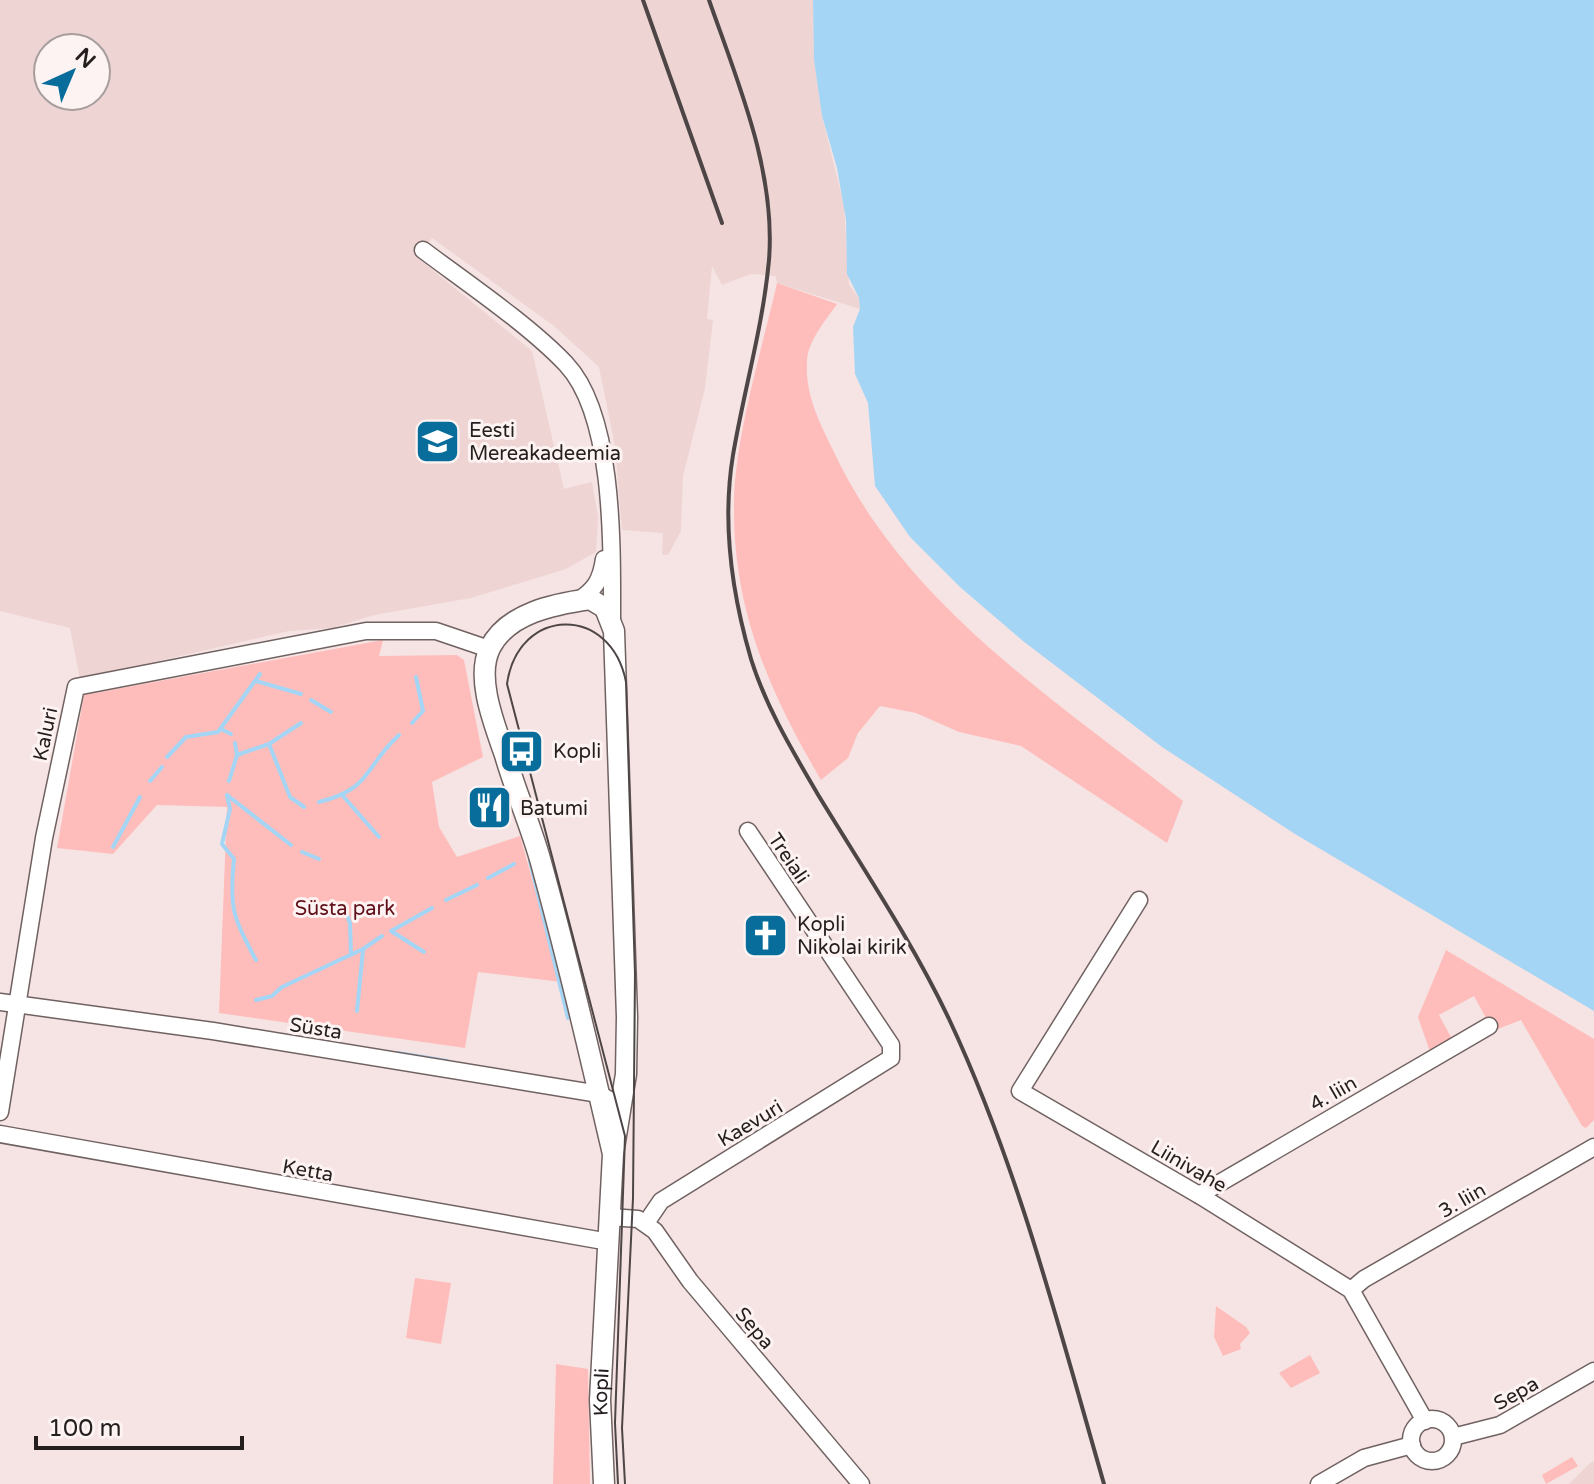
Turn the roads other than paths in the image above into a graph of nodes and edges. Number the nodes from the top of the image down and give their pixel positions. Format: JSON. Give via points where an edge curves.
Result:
{"nodes":[{"id":1,"x":423,"y":250,"type":"dead end"},
{"id":2,"x":608,"y":530,"type":"junction"},
{"id":3,"x":576,"y":601,"type":"junction"},
{"id":4,"x":612,"y":618,"type":"junction"},
{"id":5,"x":489,"y":649,"type":"junction"},
{"id":6,"x":748,"y":831,"type":"dead end"},
{"id":7,"x":1139,"y":900,"type":"dead end"},
{"id":8,"x":0,"y":1002,"type":"edge"},
{"id":9,"x":20,"y":1004,"type":"junction"},
{"id":10,"x":1489,"y":1026,"type":"dead end"},
{"id":11,"x":882,"y":1067,"type":"joint"},
{"id":12,"x":599,"y":1094,"type":"junction"},
{"id":13,"x":622,"y":1100,"type":"junction"},
{"id":14,"x":0,"y":1112,"type":"edge"},
{"id":15,"x":0,"y":1134,"type":"edge"},
{"id":16,"x":1594,"y":1147,"type":"edge"},
{"id":17,"x":613,"y":1154,"type":"junction"},
{"id":18,"x":1199,"y":1195,"type":"junction"},
{"id":19,"x":610,"y":1217,"type":"junction"},
{"id":20,"x":646,"y":1223,"type":"junction"},
{"id":21,"x":609,"y":1242,"type":"junction"},
{"id":22,"x":1351,"y":1290,"type":"junction"},
{"id":23,"x":1594,"y":1371,"type":"edge"},
{"id":24,"x":1425,"y":1421,"type":"junction"},
{"id":25,"x":1453,"y":1437,"type":"junction"},
{"id":26,"x":1412,"y":1445,"type":"junction"},
{"id":27,"x":604,"y":1484,"type":"edge"},
{"id":28,"x":861,"y":1484,"type":"edge"},
{"id":29,"x":1319,"y":1484,"type":"edge"}],
"edges":[{"from":1,"to":2,"type":"street","via":[[567,365],[585,391],[598,431]]},
{"from":2,"to":3,"type":"street","via":[[602,576]]},
{"from":2,"to":4,"type":"street"},
{"from":3,"to":4,"type":"street","via":[[599,603]]},
{"from":3,"to":5,"type":"street","via":[[521,617]]},
{"from":4,"to":13,"type":"street","name":"Kopli","via":[[626,966]]},
{"from":5,"to":9,"type":"street","name":"Kaluri","via":[[436,631],[366,631],[76,687],[44,838]]},
{"from":5,"to":12,"type":"street","name":"Kopli","via":[[487,688],[539,856]]},
{"from":6,"to":11,"type":"street","name":"Treiali","via":[[891,1045],[891,1058]]},
{"from":7,"to":18,"type":"street","name":"Liinivahe","via":[[1020,1091]]},
{"from":8,"to":9,"type":"street","name":"Süsta"},
{"from":9,"to":12,"type":"street","name":"Süsta"},
{"from":9,"to":14,"type":"street","name":"Kaluri"},
{"from":10,"to":18,"type":"street","name":"4. liin"},
{"from":11,"to":20,"type":"street","name":"Kaevuri","via":[[670,1195]]},
{"from":12,"to":13,"type":"street","name":"Süsta","via":[[613,1102]]},
{"from":12,"to":17,"type":"street","name":"Kopli"},
{"from":13,"to":17,"type":"street","name":"Kopli"},
{"from":15,"to":21,"type":"street","name":"Ketta"},
{"from":16,"to":22,"type":"street","name":"3. liin"},
{"from":17,"to":19,"type":"street","name":"Kopli"},
{"from":18,"to":22,"type":"street","name":"Liinivahe"},
{"from":19,"to":20,"type":"street"},
{"from":19,"to":21,"type":"street","name":"Kopli"},
{"from":20,"to":28,"type":"street","name":"Sepa"},
{"from":21,"to":27,"type":"street","name":"Kopli","via":[[600,1400]]},
{"from":22,"to":24,"type":"street","name":"Liinivahe"},
{"from":23,"to":25,"type":"street","name":"Sepa","via":[[1500,1425]]},
{"from":24,"to":25,"type":"street","via":[[1443,1423]]},
{"from":24,"to":26,"type":"street","via":[[1415,1428]]},
{"from":25,"to":26,"type":"street","name":"Sepa","via":[[1448,1453],[1439,1460],[1422,1458]]},
{"from":26,"to":29,"type":"street","via":[[1364,1458]]}]}
